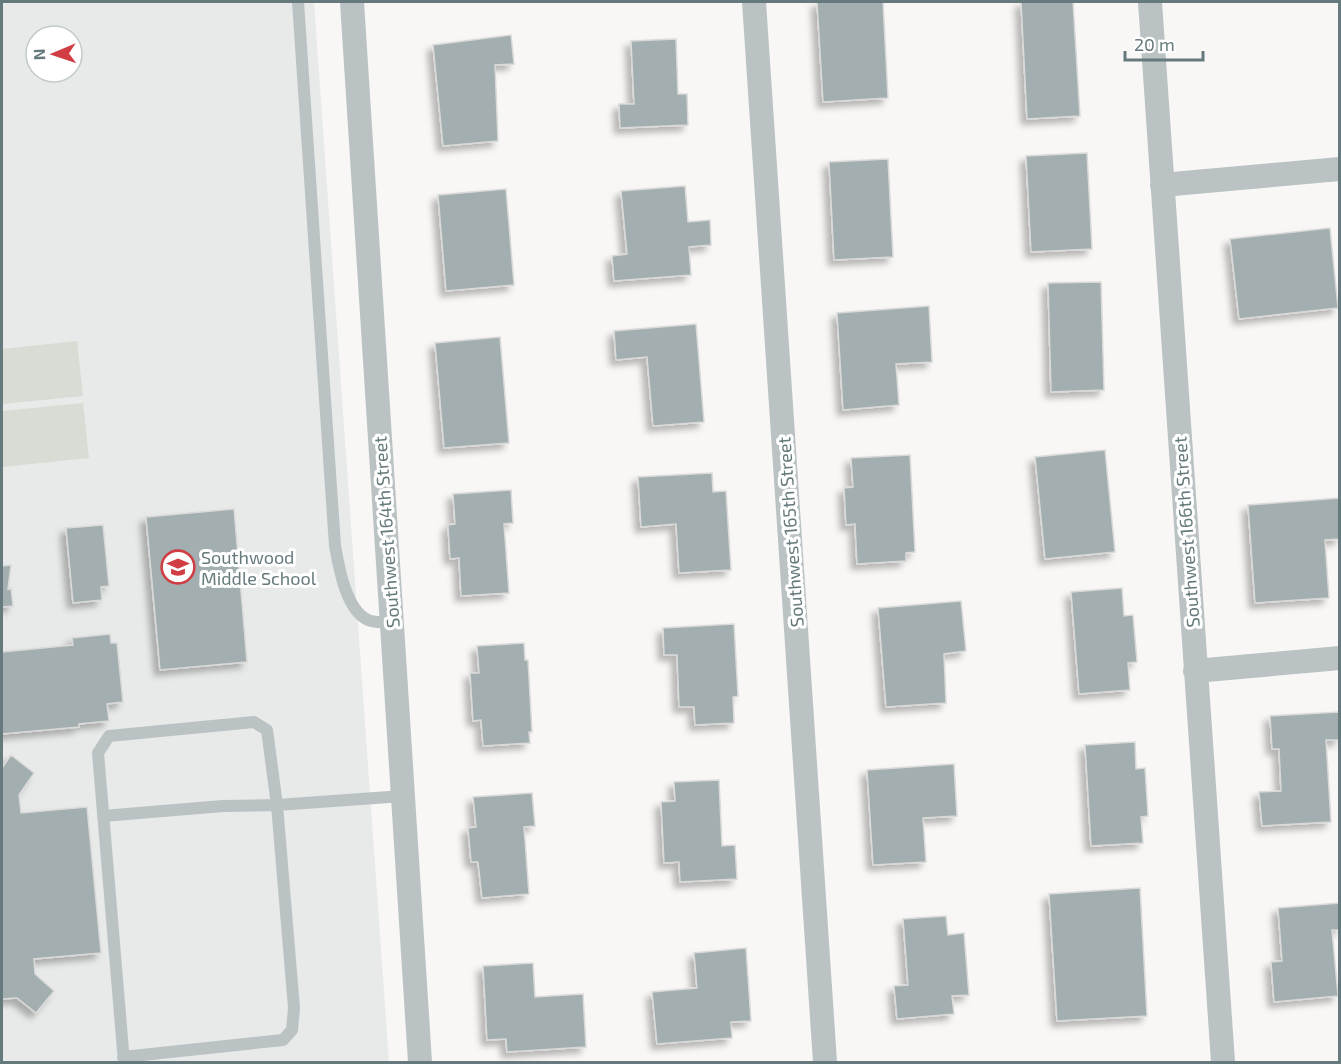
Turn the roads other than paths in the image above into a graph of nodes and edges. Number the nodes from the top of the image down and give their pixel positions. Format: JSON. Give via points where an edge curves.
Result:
{"nodes":[{"id":1,"x":298,"y":2,"type":"edge"},
{"id":2,"x":352,"y":2,"type":"edge"},
{"id":3,"x":754,"y":2,"type":"edge"},
{"id":4,"x":1150,"y":2,"type":"edge"},
{"id":5,"x":1340,"y":169,"type":"edge"},
{"id":6,"x":1161,"y":185,"type":"junction"},
{"id":7,"x":392,"y":623,"type":"junction"},
{"id":8,"x":1340,"y":658,"type":"edge"},
{"id":9,"x":1196,"y":670,"type":"junction"},
{"id":10,"x":403,"y":796,"type":"junction"},
{"id":11,"x":278,"y":805,"type":"junction"},
{"id":12,"x":103,"y":816,"type":"junction"},
{"id":13,"x":124,"y":1060,"type":"edge"},
{"id":14,"x":420,"y":1062,"type":"edge"},
{"id":15,"x":825,"y":1062,"type":"edge"},
{"id":16,"x":1222,"y":1062,"type":"edge"}],
"edges":[{"from":1,"to":7,"type":"lane","via":[[335,546],[356,612],[370,621]]},
{"from":2,"to":7,"type":"street","name":"Southwest 164th Street"},
{"from":3,"to":15,"type":"street","name":"Southwest 165th Street"},
{"from":4,"to":6,"type":"street","name":"Southwest 166th Street"},
{"from":5,"to":6,"type":"street"},
{"from":6,"to":9,"type":"street","name":"Southwest 166th Street"},
{"from":7,"to":10,"type":"street","name":"Southwest 164th Street"},
{"from":8,"to":9,"type":"street"},
{"from":9,"to":16,"type":"street","name":"Southwest 166th Street"},
{"from":10,"to":11,"type":"lane"},
{"from":10,"to":14,"type":"street","name":"Southwest 164th Street"},
{"from":11,"to":12,"type":"lane"},
{"from":11,"to":12,"type":"lane","via":[[267,730],[254,722],[109,736],[98,753]]},
{"from":11,"to":13,"type":"lane","via":[[294,1008],[292,1030],[284,1040]]},
{"from":12,"to":13,"type":"lane"}]}
